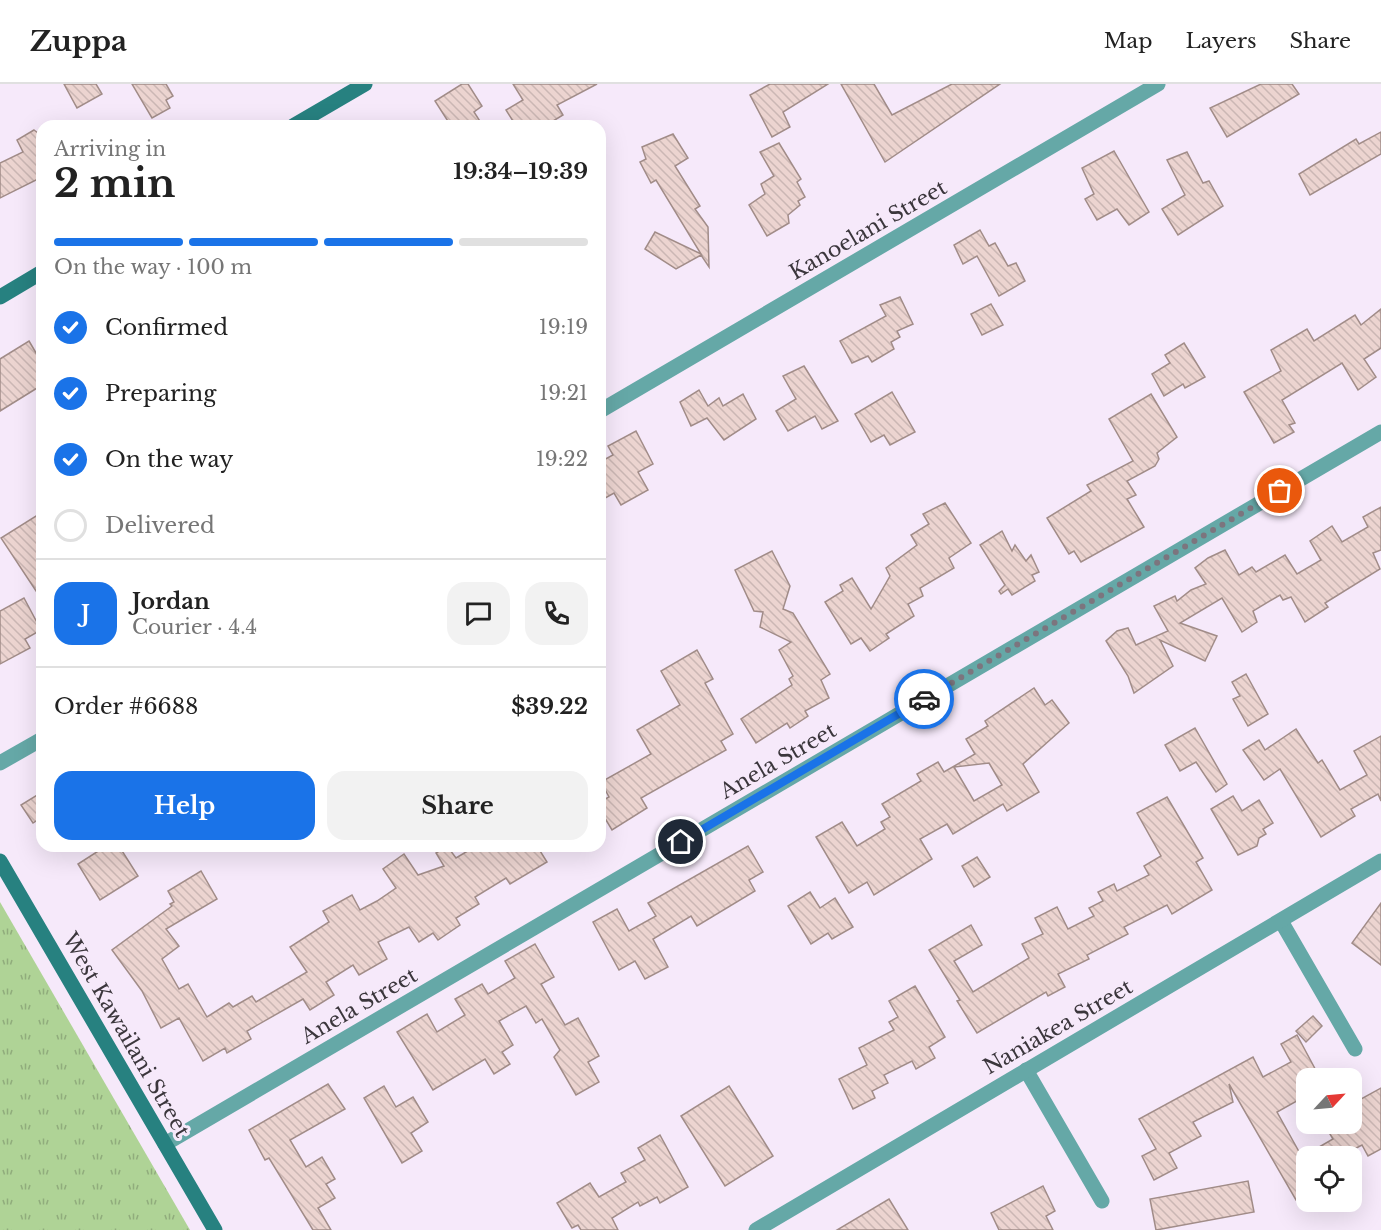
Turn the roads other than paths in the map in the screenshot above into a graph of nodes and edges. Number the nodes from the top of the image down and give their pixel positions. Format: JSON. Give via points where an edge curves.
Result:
{"nodes":[{"id":1,"x":365,"y":84,"type":"edge"},
{"id":2,"x":1158,"y":84,"type":"edge"},
{"id":3,"x":303,"y":120,"type":"edge"},
{"id":4,"x":36,"y":276,"type":"edge"},
{"id":5,"x":0,"y":297,"type":"edge"},
{"id":6,"x":606,"y":407,"type":"edge"},
{"id":7,"x":1381,"y":432,"type":"edge"},
{"id":8,"x":36,"y":742,"type":"edge"},
{"id":9,"x":0,"y":763,"type":"edge"},
{"id":10,"x":0,"y":861,"type":"edge"},
{"id":11,"x":1381,"y":861,"type":"edge"},
{"id":12,"x":1281,"y":921,"type":"junction"},
{"id":13,"x":1354,"y":1049,"type":"dead end"},
{"id":14,"x":1026,"y":1070,"type":"junction"},
{"id":15,"x":165,"y":1144,"type":"junction"},
{"id":16,"x":1102,"y":1201,"type":"dead end"},
{"id":17,"x":764,"y":1228,"type":"edge"},
{"id":18,"x":215,"y":1230,"type":"edge"}],
"edges":[{"from":1,"to":3,"type":"street"},
{"from":2,"to":6,"type":"street","name":"Kanoelani Street"},
{"from":4,"to":5,"type":"street"},
{"from":7,"to":15,"type":"street","name":"Anela Street"},
{"from":8,"to":9,"type":"street"},
{"from":10,"to":15,"type":"street","name":"West Kawailani Street"},
{"from":11,"to":12,"type":"street","name":"Naniakea Street"},
{"from":12,"to":13,"type":"street"},
{"from":12,"to":14,"type":"street","name":"Naniakea Street"},
{"from":14,"to":16,"type":"street"},
{"from":14,"to":17,"type":"street","name":"Naniakea Street"},
{"from":15,"to":18,"type":"street","name":"West Kawailani Street"}]}
